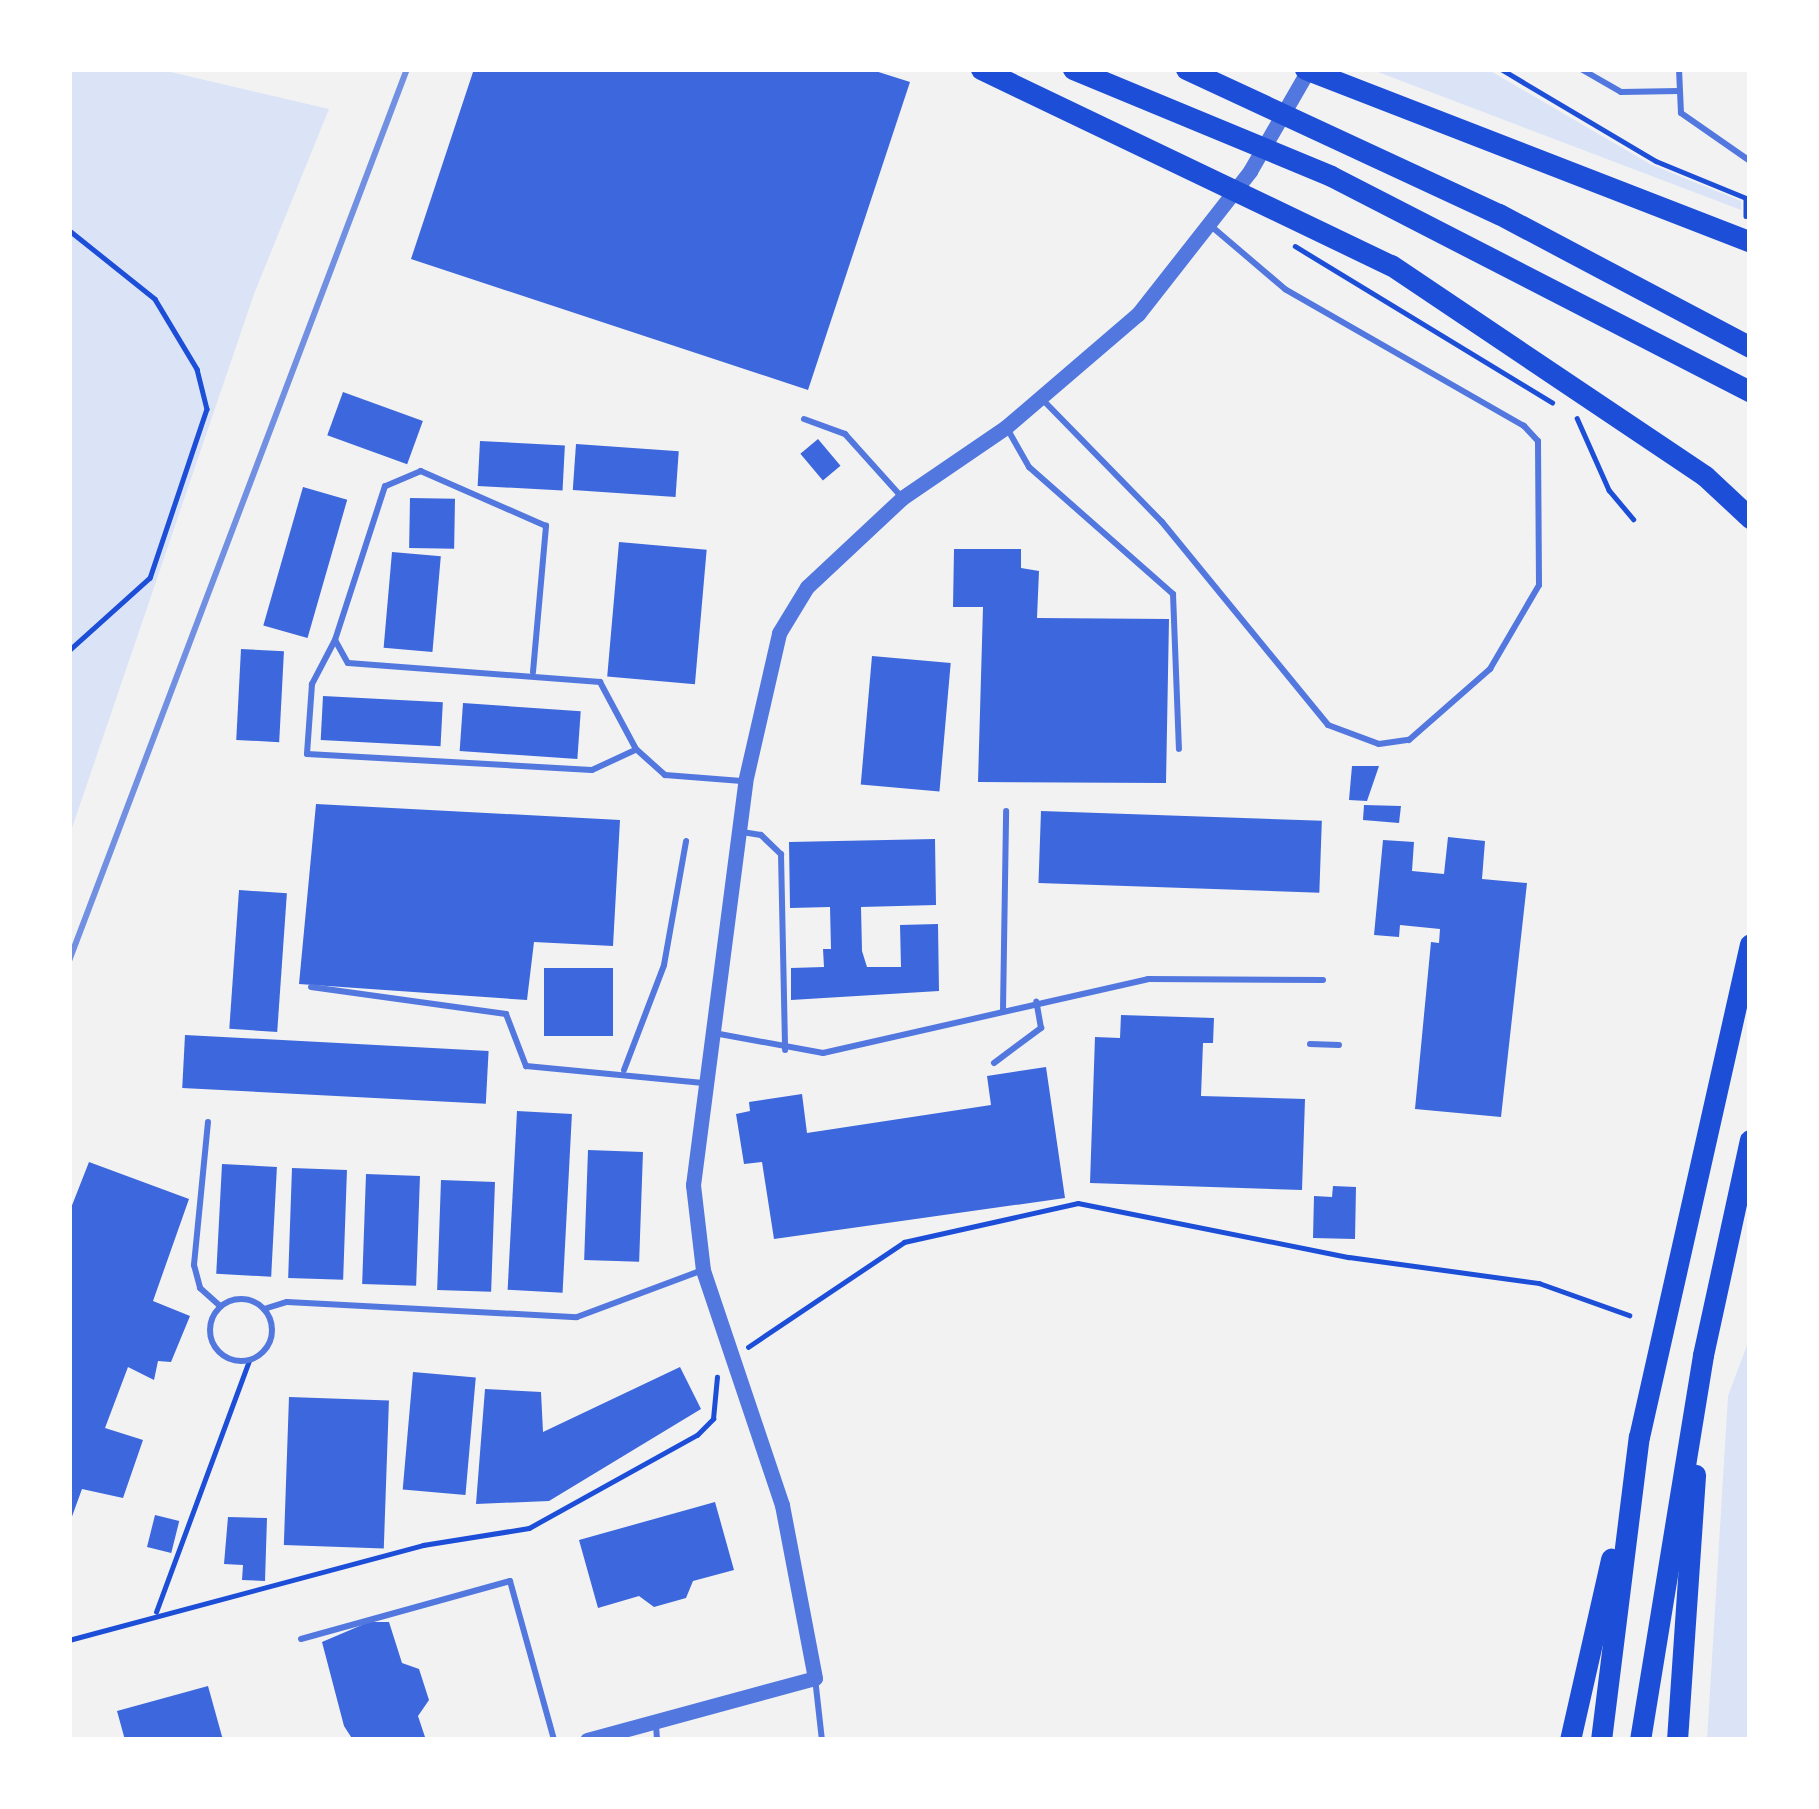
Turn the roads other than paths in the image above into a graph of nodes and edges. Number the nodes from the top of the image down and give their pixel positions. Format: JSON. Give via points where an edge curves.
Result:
{"nodes":[{"id":1,"x":981,"y":69,"type":"edge"},
{"id":2,"x":1073,"y":69,"type":"edge"},
{"id":3,"x":1186,"y":69,"type":"edge"},
{"id":4,"x":1582,"y":69,"type":"edge"},
{"id":5,"x":1679,"y":69,"type":"edge"},
{"id":6,"x":1313,"y":72,"type":"edge"},
{"id":7,"x":1679,"y":91,"type":"junction"},
{"id":8,"x":1750,"y":161,"type":"edge"},
{"id":9,"x":1210,"y":226,"type":"junction"},
{"id":10,"x":1750,"y":242,"type":"edge"},
{"id":11,"x":1750,"y":347,"type":"edge"},
{"id":12,"x":1750,"y":391,"type":"edge"},
{"id":13,"x":1041,"y":398,"type":"junction"},
{"id":14,"x":804,"y":419,"type":"dead end"},
{"id":15,"x":1006,"y":427,"type":"junction"},
{"id":16,"x":902,"y":498,"type":"junction"},
{"id":17,"x":1750,"y":518,"type":"edge"},
{"id":18,"x":335,"y":640,"type":"junction"},
{"id":19,"x":532,"y":673,"type":"junction"},
{"id":20,"x":636,"y":749,"type":"junction"},
{"id":21,"x":1179,"y":749,"type":"dead end"},
{"id":22,"x":745,"y":782,"type":"junction"},
{"id":23,"x":1006,"y":811,"type":"dead end"},
{"id":24,"x":738,"y":832,"type":"junction"},
{"id":25,"x":686,"y":841,"type":"dead end"},
{"id":26,"x":1750,"y":944,"type":"edge"},
{"id":27,"x":1323,"y":980,"type":"dead end"},
{"id":28,"x":311,"y":987,"type":"dead end"},
{"id":29,"x":1036,"y":1001,"type":"junction"},
{"id":30,"x":1003,"y":1010,"type":"junction"},
{"id":31,"x":711,"y":1032,"type":"junction"},
{"id":32,"x":1310,"y":1044,"type":"dead end"},
{"id":33,"x":1339,"y":1045,"type":"dead end"},
{"id":34,"x":785,"y":1050,"type":"junction"},
{"id":35,"x":994,"y":1064,"type":"dead end"},
{"id":36,"x":624,"y":1070,"type":"junction"},
{"id":37,"x":703,"y":1082,"type":"junction"},
{"id":38,"x":208,"y":1122,"type":"dead end"},
{"id":39,"x":1750,"y":1140,"type":"edge"},
{"id":40,"x":703,"y":1270,"type":"junction"},
{"id":41,"x":220,"y":1307,"type":"junction"},
{"id":42,"x":264,"y":1309,"type":"junction"},
{"id":43,"x":1702,"y":1355,"type":"junction"},
{"id":44,"x":1639,"y":1437,"type":"junction"},
{"id":45,"x":301,"y":1639,"type":"dead end"},
{"id":46,"x":815,"y":1678,"type":"junction"},
{"id":47,"x":656,"y":1721,"type":"junction"},
{"id":48,"x":554,"y":1740,"type":"edge"},
{"id":49,"x":587,"y":1740,"type":"edge"},
{"id":50,"x":657,"y":1740,"type":"edge"},
{"id":51,"x":822,"y":1740,"type":"edge"},
{"id":52,"x":1570,"y":1740,"type":"edge"},
{"id":53,"x":1601,"y":1740,"type":"edge"},
{"id":54,"x":1640,"y":1740,"type":"edge"},
{"id":55,"x":1677,"y":1740,"type":"edge"}],
"edges":[{"from":1,"to":17,"type":"highway","via":[[1390,265],[1705,476]]},
{"from":2,"to":12,"type":"highway","via":[[1285,155]]},
{"from":3,"to":11,"type":"highway"},
{"from":4,"to":7,"type":"lane","via":[[1621,92]]},
{"from":5,"to":7,"type":"lane"},
{"from":6,"to":9,"type":"street"},
{"from":6,"to":10,"type":"highway"},
{"from":7,"to":8,"type":"lane","via":[[1681,113],[1694,128]]},
{"from":9,"to":13,"type":"street","via":[[1138,314]]},
{"from":9,"to":13,"type":"lane","via":[[1285,289],[1538,441],[1539,586],[1490,669],[1409,740],[1379,744],[1328,725],[1162,522]]},
{"from":13,"to":15,"type":"street"},
{"from":14,"to":16,"type":"lane","via":[[845,434]]},
{"from":15,"to":16,"type":"street"},
{"from":15,"to":21,"type":"lane","via":[[1029,467],[1173,594]]},
{"from":16,"to":22,"type":"street","via":[[807,587],[779,633]]},
{"from":18,"to":19,"type":"lane","via":[[348,662]]},
{"from":18,"to":19,"type":"lane","via":[[385,485],[421,471],[546,526]]},
{"from":18,"to":20,"type":"lane","via":[[312,683],[308,754],[592,770]]},
{"from":19,"to":20,"type":"lane","via":[[600,682]]},
{"from":20,"to":22,"type":"lane","via":[[665,775]]},
{"from":22,"to":24,"type":"street"},
{"from":23,"to":30,"type":"lane"},
{"from":24,"to":31,"type":"street"},
{"from":24,"to":34,"type":"lane","via":[[761,835],[781,854]]},
{"from":25,"to":36,"type":"lane","via":[[664,965]]},
{"from":26,"to":44,"type":"highway"},
{"from":27,"to":29,"type":"lane","via":[[1164,978]]},
{"from":28,"to":36,"type":"lane","via":[[506,1014],[526,1066]]},
{"from":29,"to":30,"type":"lane"},
{"from":29,"to":35,"type":"lane","via":[[1041,1028]]},
{"from":30,"to":34,"type":"lane","via":[[823,1053]]},
{"from":31,"to":34,"type":"lane"},
{"from":31,"to":37,"type":"street"},
{"from":32,"to":33,"type":"lane"},
{"from":36,"to":37,"type":"lane"},
{"from":37,"to":40,"type":"street","via":[[693,1185]]},
{"from":38,"to":41,"type":"lane","via":[[194,1265],[200,1288]]},
{"from":39,"to":43,"type":"highway"},
{"from":40,"to":42,"type":"lane","via":[[577,1317],[287,1302]]},
{"from":40,"to":46,"type":"street","via":[[782,1505]]},
{"from":41,"to":42,"type":"lane","via":[[248,1300]]},
{"from":41,"to":42,"type":"lane","via":[[210,1325],[213,1345],[229,1359],[249,1360],[272,1339]]},
{"from":43,"to":54,"type":"highway"},
{"from":43,"to":55,"type":"highway"},
{"from":44,"to":52,"type":"highway"},
{"from":44,"to":53,"type":"highway"},
{"from":45,"to":48,"type":"lane","via":[[510,1581]]},
{"from":46,"to":47,"type":"street"},
{"from":46,"to":51,"type":"lane"},
{"from":47,"to":49,"type":"street"},
{"from":47,"to":50,"type":"lane"}]}
